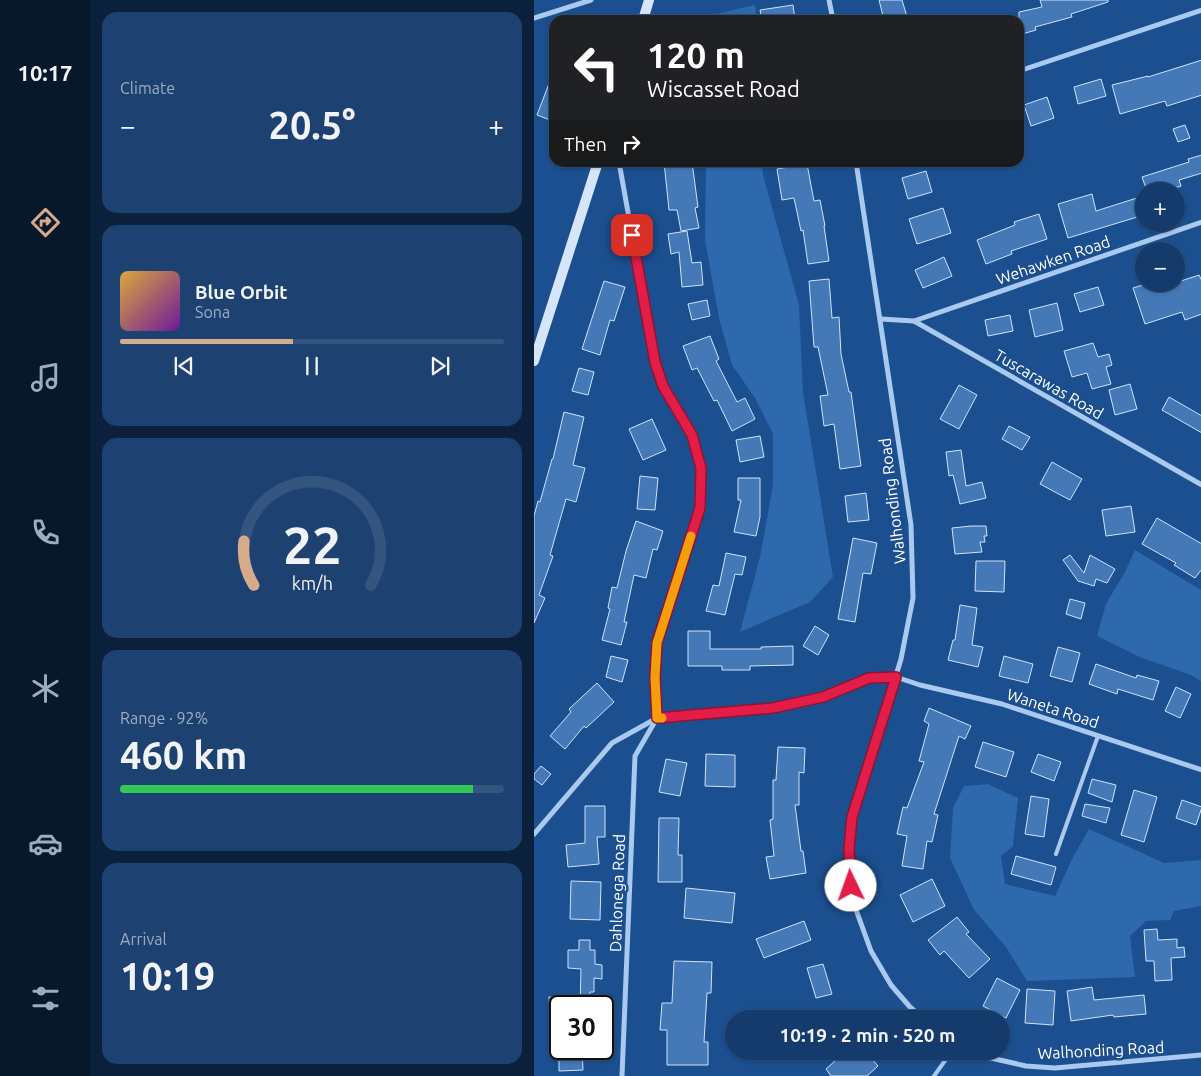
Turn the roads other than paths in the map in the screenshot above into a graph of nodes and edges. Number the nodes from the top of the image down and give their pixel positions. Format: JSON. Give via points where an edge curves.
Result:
{"nodes":[{"id":1,"x":591,"y":0,"type":"edge"},
{"id":2,"x":649,"y":0,"type":"edge"},
{"id":3,"x":829,"y":0,"type":"edge"},
{"id":4,"x":1201,"y":10,"type":"edge"},
{"id":5,"x":644,"y":15,"type":"edge"},
{"id":6,"x":832,"y":15,"type":"edge"},
{"id":7,"x":534,"y":18,"type":"edge"},
{"id":8,"x":1024,"y":69,"type":"edge"},
{"id":9,"x":596,"y":167,"type":"edge"},
{"id":10,"x":620,"y":167,"type":"edge"},
{"id":11,"x":857,"y":167,"type":"edge"},
{"id":12,"x":1201,"y":222,"type":"edge"},
{"id":13,"x":881,"y":319,"type":"junction"},
{"id":14,"x":914,"y":321,"type":"junction"},
{"id":15,"x":534,"y":361,"type":"edge"},
{"id":16,"x":1201,"y":485,"type":"edge"},
{"id":17,"x":896,"y":677,"type":"junction"},
{"id":18,"x":657,"y":718,"type":"junction"},
{"id":19,"x":1098,"y":736,"type":"junction"},
{"id":20,"x":1201,"y":770,"type":"edge"},
{"id":21,"x":534,"y":834,"type":"edge"},
{"id":22,"x":1056,"y":854,"type":"dead end"},
{"id":23,"x":914,"y":1010,"type":"edge"},
{"id":24,"x":1201,"y":1055,"type":"edge"},
{"id":25,"x":946,"y":1060,"type":"edge"},
{"id":26,"x":1000,"y":1060,"type":"edge"},
{"id":27,"x":622,"y":1076,"type":"edge"},
{"id":28,"x":934,"y":1076,"type":"edge"}],
"edges":[{"from":1,"to":7,"type":"street"},
{"from":2,"to":5,"type":"main road"},
{"from":3,"to":6,"type":"street"},
{"from":4,"to":8,"type":"street"},
{"from":9,"to":15,"type":"main road"},
{"from":10,"to":18,"type":"street","via":[[655,362],[663,386],[692,435],[701,468],[700,508],[657,643]]},
{"from":11,"to":13,"type":"street","name":"Walhonding Road"},
{"from":12,"to":14,"type":"street","name":"Wehawken Road"},
{"from":13,"to":14,"type":"street","name":"Tuscarawas Road"},
{"from":13,"to":17,"type":"street","name":"Walhonding Road","via":[[911,525],[913,563],[912,606]]},
{"from":14,"to":16,"type":"street","name":"Tuscarawas Road"},
{"from":17,"to":18,"type":"street","via":[[869,678],[823,697],[773,708]]},
{"from":17,"to":19,"type":"street","name":"Waneta Road","via":[[1002,704]]},
{"from":17,"to":23,"type":"street","name":"Walhonding Road","via":[[852,817],[849,849],[855,907],[871,950],[891,985]]},
{"from":18,"to":21,"type":"street","via":[[612,743]]},
{"from":18,"to":27,"type":"street","name":"Dahlonega Road","via":[[635,756]]},
{"from":19,"to":20,"type":"street","name":"Waneta Road"},
{"from":19,"to":22,"type":"lane"},
{"from":24,"to":26,"type":"street","name":"Walhonding Road","via":[[1055,1068]]},
{"from":25,"to":28,"type":"lane"}]}
